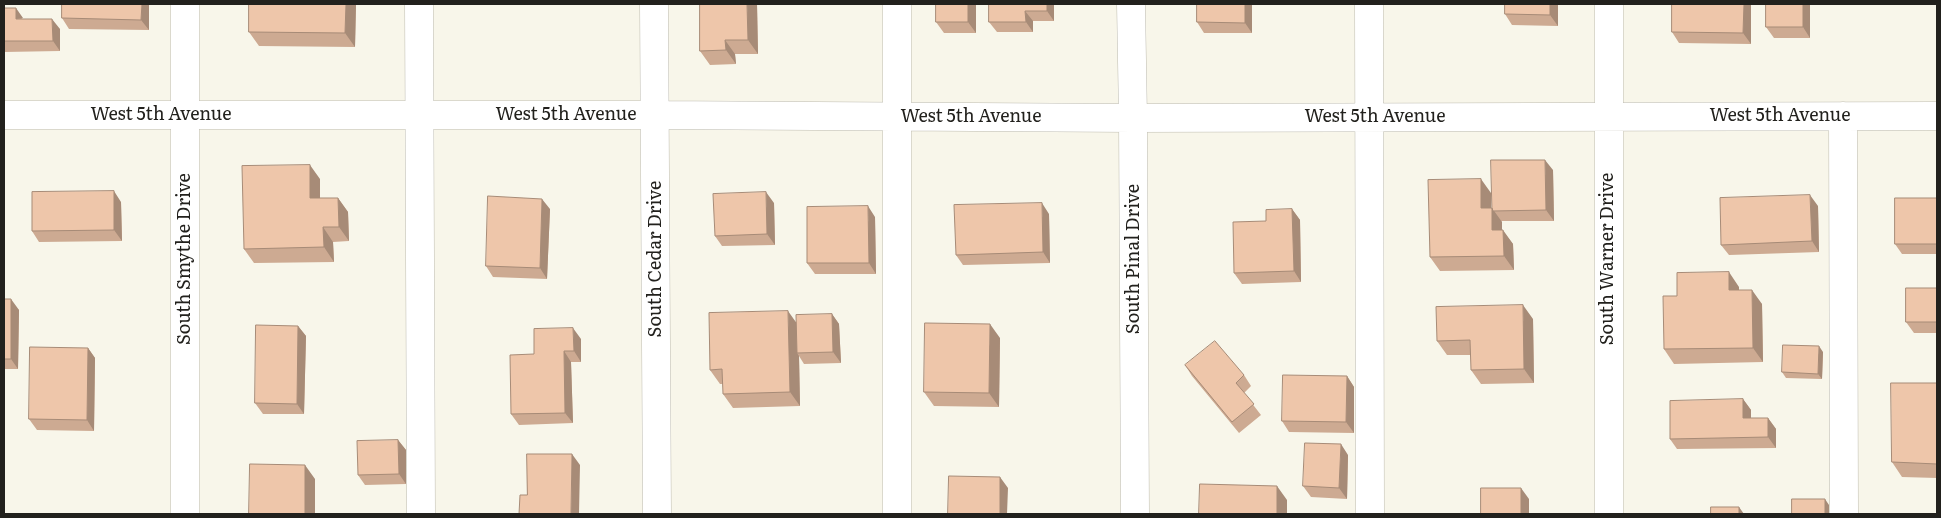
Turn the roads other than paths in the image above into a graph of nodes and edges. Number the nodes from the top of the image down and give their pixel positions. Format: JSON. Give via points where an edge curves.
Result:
{"nodes":[{"id":1,"x":184,"y":4,"type":"edge"},
{"id":2,"x":419,"y":4,"type":"edge"},
{"id":3,"x":654,"y":4,"type":"edge"},
{"id":4,"x":897,"y":4,"type":"edge"},
{"id":5,"x":1131,"y":4,"type":"edge"},
{"id":6,"x":1369,"y":4,"type":"edge"},
{"id":7,"x":1609,"y":4,"type":"edge"},
{"id":8,"x":4,"y":114,"type":"edge"},
{"id":9,"x":185,"y":114,"type":"junction"},
{"id":10,"x":420,"y":115,"type":"junction"},
{"id":11,"x":655,"y":115,"type":"junction"},
{"id":12,"x":1608,"y":116,"type":"junction"},
{"id":13,"x":1843,"y":116,"type":"junction"},
{"id":14,"x":1937,"y":116,"type":"edge"},
{"id":15,"x":897,"y":117,"type":"junction"},
{"id":16,"x":1368,"y":117,"type":"junction"},
{"id":17,"x":1133,"y":118,"type":"junction"},
{"id":18,"x":185,"y":514,"type":"edge"},
{"id":19,"x":421,"y":514,"type":"edge"},
{"id":20,"x":657,"y":514,"type":"edge"},
{"id":21,"x":897,"y":514,"type":"edge"},
{"id":22,"x":1135,"y":514,"type":"edge"},
{"id":23,"x":1370,"y":514,"type":"edge"},
{"id":24,"x":1609,"y":514,"type":"edge"},
{"id":25,"x":1844,"y":514,"type":"edge"}],
"edges":[{"from":1,"to":9,"type":"street","name":"South Smythe Drive"},
{"from":2,"to":10,"type":"street"},
{"from":3,"to":11,"type":"street","name":"South Cedar Drive"},
{"from":4,"to":15,"type":"street"},
{"from":5,"to":17,"type":"street","name":"South Pinal Drive"},
{"from":6,"to":16,"type":"street"},
{"from":7,"to":12,"type":"street","name":"South Warner Drive"},
{"from":8,"to":9,"type":"street","name":"West 5th Avenue"},
{"from":9,"to":10,"type":"street","name":"West 5th Avenue"},
{"from":9,"to":18,"type":"street","name":"South Smythe Drive"},
{"from":10,"to":11,"type":"street","name":"West 5th Avenue"},
{"from":10,"to":19,"type":"street"},
{"from":11,"to":15,"type":"street","name":"West 5th Avenue"},
{"from":11,"to":20,"type":"street","name":"South Cedar Drive"},
{"from":12,"to":13,"type":"street","name":"West 5th Avenue"},
{"from":12,"to":16,"type":"street","name":"West 5th Avenue"},
{"from":12,"to":24,"type":"street","name":"South Warner Drive"},
{"from":13,"to":14,"type":"street","name":"West 5th Avenue"},
{"from":13,"to":25,"type":"street"},
{"from":15,"to":17,"type":"street","name":"West 5th Avenue"},
{"from":15,"to":21,"type":"street"},
{"from":16,"to":17,"type":"street","name":"West 5th Avenue"},
{"from":16,"to":23,"type":"street"},
{"from":17,"to":22,"type":"street","name":"South Pinal Drive"}]}
